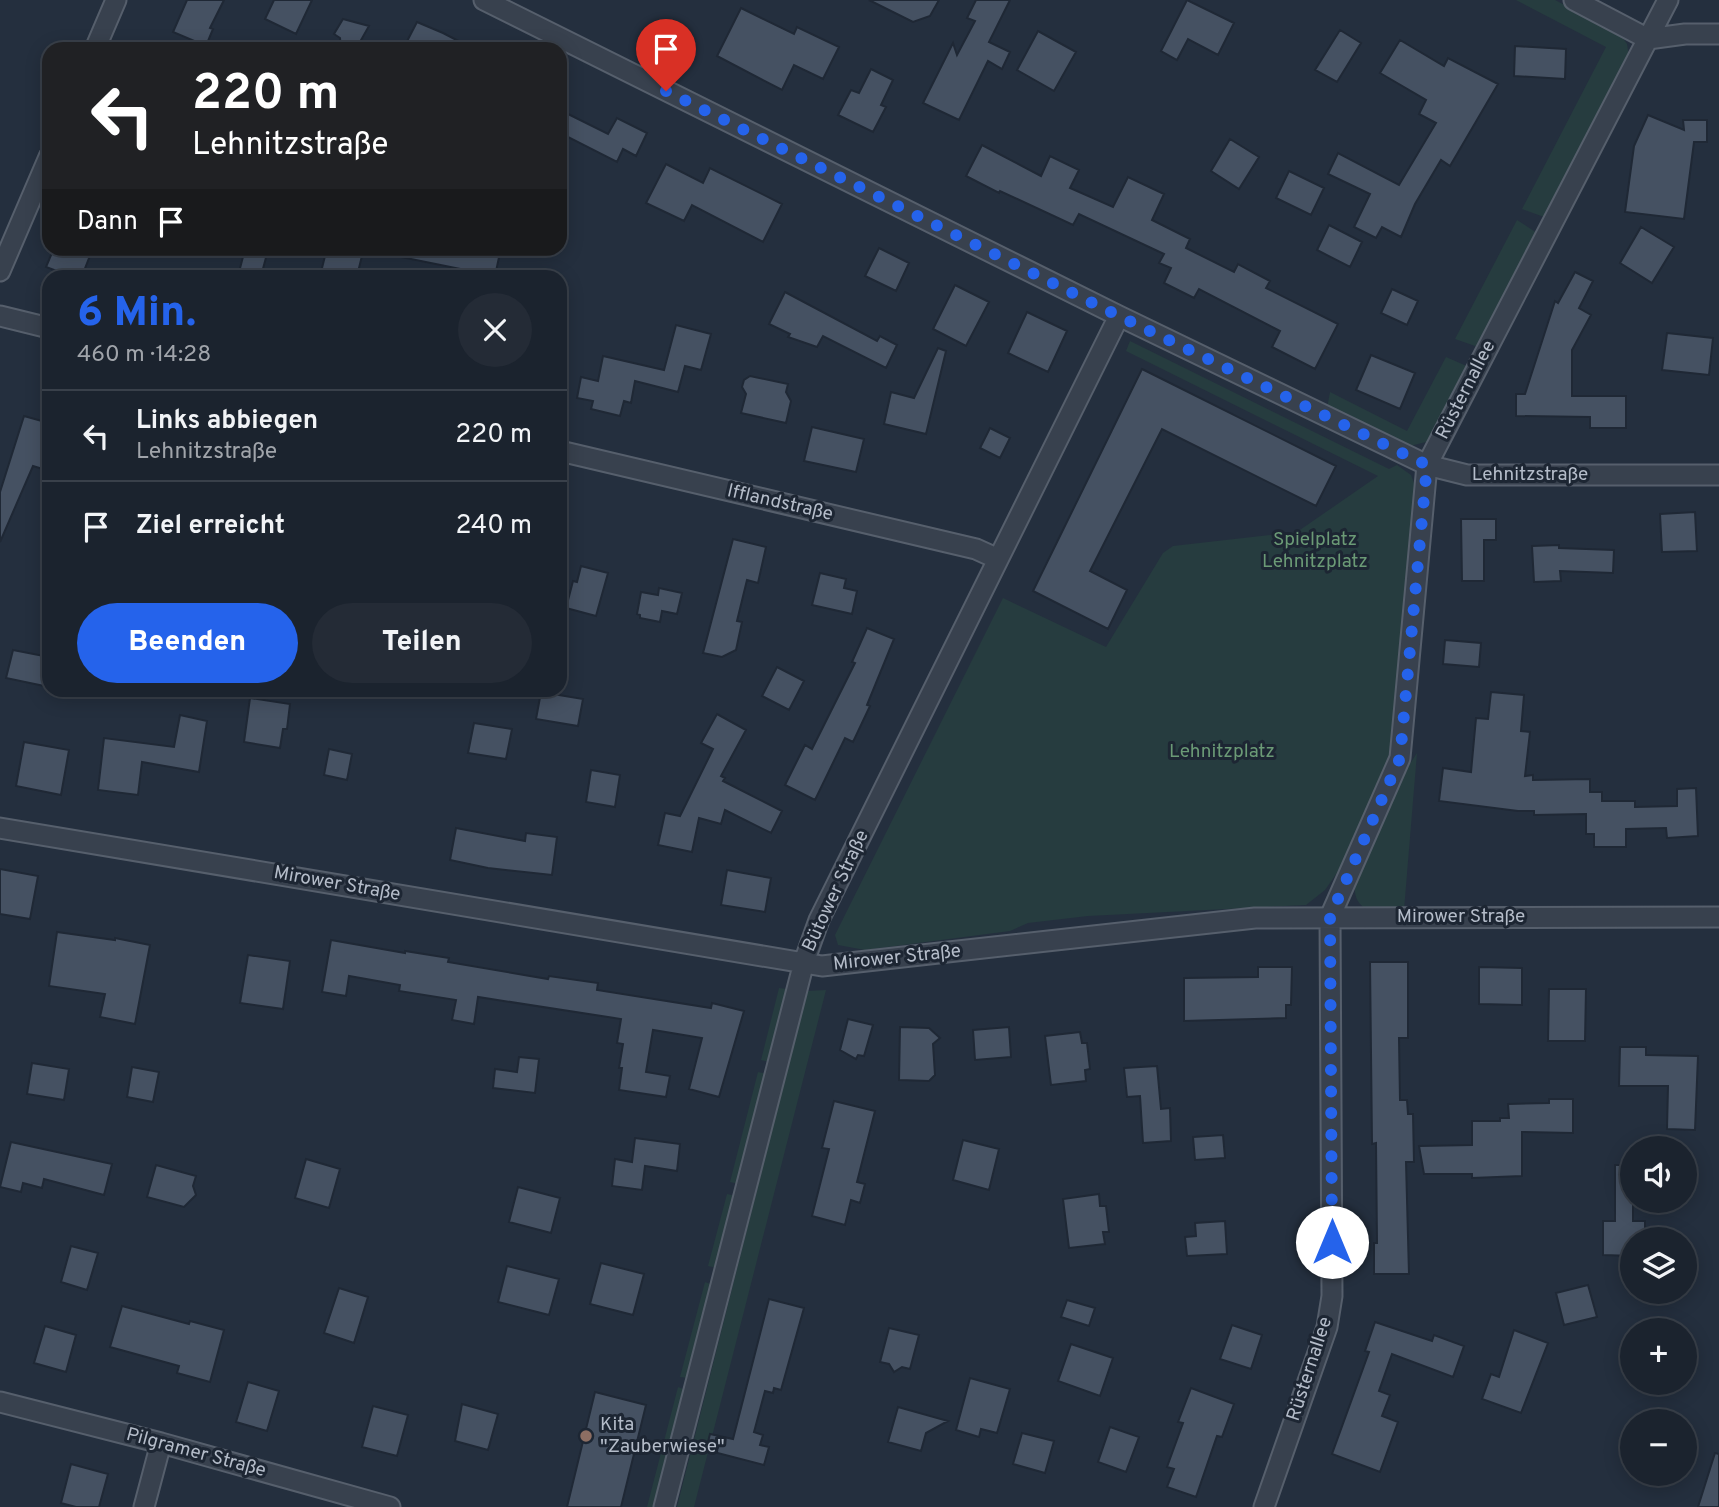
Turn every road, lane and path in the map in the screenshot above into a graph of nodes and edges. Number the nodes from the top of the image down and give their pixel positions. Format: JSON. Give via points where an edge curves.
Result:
{"nodes":[{"id":1,"x":116,"y":0,"type":"edge"},
{"id":2,"x":484,"y":0,"type":"edge"},
{"id":3,"x":1574,"y":0,"type":"edge"},
{"id":4,"x":1668,"y":0,"type":"edge"},
{"id":5,"x":1719,"y":34,"type":"edge"},
{"id":6,"x":1648,"y":39,"type":"junction"},
{"id":7,"x":98,"y":42,"type":"edge"},
{"id":8,"x":42,"y":173,"type":"edge"},
{"id":9,"x":0,"y":271,"type":"edge"},
{"id":10,"x":0,"y":316,"type":"edge"},
{"id":11,"x":1119,"y":316,"type":"junction"},
{"id":12,"x":42,"y":326,"type":"edge"},
{"id":13,"x":567,"y":453,"type":"edge"},
{"id":14,"x":1427,"y":465,"type":"junction"},
{"id":15,"x":1719,"y":475,"type":"edge"},
{"id":16,"x":998,"y":559,"type":"junction"},
{"id":17,"x":0,"y":828,"type":"edge"},
{"id":18,"x":1330,"y":917,"type":"junction"},
{"id":19,"x":1719,"y":917,"type":"edge"},
{"id":20,"x":804,"y":962,"type":"junction"},
{"id":21,"x":0,"y":1402,"type":"edge"},
{"id":22,"x":160,"y":1443,"type":"junction"},
{"id":23,"x":144,"y":1507,"type":"edge"},
{"id":24,"x":390,"y":1507,"type":"edge"},
{"id":25,"x":664,"y":1507,"type":"edge"},
{"id":26,"x":1264,"y":1507,"type":"edge"}],
"edges":[{"from":1,"to":7,"type":"street"},
{"from":2,"to":11,"type":"street","name":"Lehnitzstraße"},
{"from":3,"to":6,"type":"street"},
{"from":4,"to":6,"type":"street","name":"Rüsternallee"},
{"from":5,"to":6,"type":"street"},
{"from":6,"to":14,"type":"street","name":"Rüsternallee"},
{"from":8,"to":9,"type":"street"},
{"from":10,"to":12,"type":"street"},
{"from":11,"to":14,"type":"street","name":"Lehnitzstraße"},
{"from":11,"to":16,"type":"street","name":"Bütower Straße"},
{"from":13,"to":16,"type":"street","name":"Ifflandstraße","via":[[976,549]]},
{"from":14,"to":15,"type":"street","name":"Lehnitzstraße","via":[[1467,475]]},
{"from":14,"to":18,"type":"street","name":"Rüsternallee","via":[[1400,758]]},
{"from":16,"to":20,"type":"street","name":"Bütower Straße","via":[[819,920]]},
{"from":17,"to":20,"type":"street","name":"Mirower Straße"},
{"from":18,"to":19,"type":"street","name":"Mirower Straße"},
{"from":18,"to":20,"type":"street","name":"Mirower Straße","via":[[1255,918],[822,966]]},
{"from":18,"to":26,"type":"street","name":"Rüsternallee","via":[[1332,1296],[1327,1327]]},
{"from":20,"to":25,"type":"street","name":"Bütower Straße"},
{"from":21,"to":22,"type":"street","name":"Pilgramer Straße"},
{"from":22,"to":23,"type":"street"},
{"from":22,"to":24,"type":"street","name":"Pilgramer Straße"}]}
